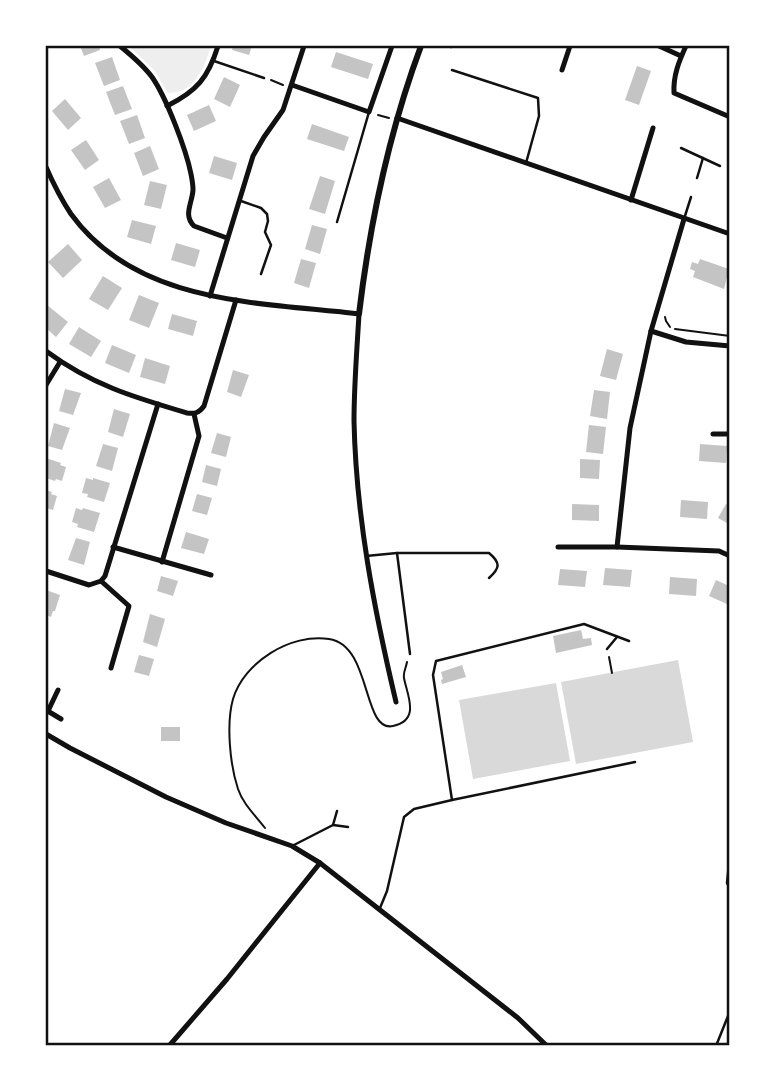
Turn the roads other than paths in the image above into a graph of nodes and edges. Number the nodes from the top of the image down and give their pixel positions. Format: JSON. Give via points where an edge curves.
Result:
{"nodes":[{"id":1,"x":120,"y":46,"type":"edge"},
{"id":2,"x":218,"y":46,"type":"edge"},
{"id":3,"x":304,"y":46,"type":"edge"},
{"id":4,"x":392,"y":46,"type":"edge"},
{"id":5,"x":421,"y":46,"type":"edge"},
{"id":6,"x":570,"y":46,"type":"edge"},
{"id":7,"x":659,"y":46,"type":"edge"},
{"id":8,"x":686,"y":46,"type":"edge"},
{"id":9,"x":681,"y":56,"type":"junction"},
{"id":10,"x":213,"y":61,"type":"junction"},
{"id":11,"x":452,"y":69,"type":"dead end"},
{"id":12,"x":562,"y":69,"type":"dead end"},
{"id":13,"x":264,"y":78,"type":"road end"},
{"id":14,"x":292,"y":85,"type":"junction"},
{"id":15,"x":167,"y":106,"type":"junction"},
{"id":16,"x":369,"y":112,"type":"junction"},
{"id":17,"x":730,"y":117,"type":"edge"},
{"id":18,"x":397,"y":118,"type":"junction"},
{"id":19,"x":653,"y":128,"type":"dead end"},
{"id":20,"x":681,"y":148,"type":"dead end"},
{"id":21,"x":703,"y":158,"type":"junction"},
{"id":22,"x":526,"y":163,"type":"junction"},
{"id":23,"x":720,"y":166,"type":"dead end"},
{"id":24,"x":46,"y":167,"type":"edge"},
{"id":25,"x":697,"y":178,"type":"dead end"},
{"id":26,"x":691,"y":197,"type":"dead end"},
{"id":27,"x":238,"y":200,"type":"junction"},
{"id":28,"x":631,"y":200,"type":"junction"},
{"id":29,"x":684,"y":219,"type":"junction"},
{"id":30,"x":337,"y":222,"type":"dead end"},
{"id":31,"x":730,"y":234,"type":"edge"},
{"id":32,"x":227,"y":238,"type":"junction"},
{"id":33,"x":261,"y":274,"type":"dead end"},
{"id":34,"x":210,"y":296,"type":"junction"},
{"id":35,"x":236,"y":300,"type":"junction"},
{"id":36,"x":359,"y":314,"type":"junction"},
{"id":37,"x":651,"y":331,"type":"junction"},
{"id":38,"x":730,"y":346,"type":"edge"},
{"id":39,"x":46,"y":351,"type":"edge"},
{"id":40,"x":60,"y":362,"type":"junction"},
{"id":41,"x":46,"y":385,"type":"edge"},
{"id":42,"x":158,"y":404,"type":"junction"},
{"id":43,"x":194,"y":414,"type":"junction"},
{"id":44,"x":713,"y":434,"type":"dead end"},
{"id":45,"x":730,"y":434,"type":"edge"},
{"id":46,"x":113,"y":547,"type":"junction"},
{"id":47,"x":558,"y":547,"type":"dead end"},
{"id":48,"x":617,"y":547,"type":"junction"},
{"id":49,"x":397,"y":553,"type":"junction"},
{"id":50,"x":366,"y":556,"type":"junction"},
{"id":51,"x":730,"y":556,"type":"edge"},
{"id":52,"x":162,"y":562,"type":"junction"},
{"id":53,"x":46,"y":571,"type":"edge"},
{"id":54,"x":211,"y":575,"type":"dead end"},
{"id":55,"x":489,"y":578,"type":"dead end"},
{"id":56,"x":101,"y":581,"type":"junction"},
{"id":57,"x":617,"y":637,"type":"junction"},
{"id":58,"x":629,"y":641,"type":"dead end"},
{"id":59,"x":607,"y":649,"type":"road end"},
{"id":60,"x":105,"y":651,"type":"dead end"},
{"id":61,"x":115,"y":654,"type":"junction"},
{"id":62,"x":410,"y":654,"type":"road end"},
{"id":63,"x":111,"y":668,"type":"dead end"},
{"id":64,"x":58,"y":690,"type":"dead end"},
{"id":65,"x":396,"y":702,"type":"dead end"},
{"id":66,"x":47,"y":711,"type":"edge"},
{"id":67,"x":61,"y":719,"type":"dead end"},
{"id":68,"x":46,"y":734,"type":"edge"},
{"id":69,"x":635,"y":762,"type":"dead end"},
{"id":70,"x":452,"y":800,"type":"junction"},
{"id":71,"x":338,"y":811,"type":"dead end"},
{"id":72,"x":333,"y":825,"type":"junction"},
{"id":73,"x":348,"y":827,"type":"dead end"},
{"id":74,"x":292,"y":846,"type":"junction"},
{"id":75,"x":730,"y":854,"type":"edge"},
{"id":76,"x":320,"y":863,"type":"junction"},
{"id":77,"x":730,"y":890,"type":"edge"},
{"id":78,"x":379,"y":910,"type":"junction"},
{"id":79,"x":730,"y":1011,"type":"edge"},
{"id":80,"x":169,"y":1045,"type":"edge"},
{"id":81,"x":547,"y":1045,"type":"edge"},
{"id":82,"x":716,"y":1045,"type":"edge"}],
"edges":[{"from":1,"to":15,"type":"street","via":[[153,79]]},
{"from":2,"to":10,"type":"street"},
{"from":3,"to":14,"type":"street"},
{"from":4,"to":16,"type":"street"},
{"from":5,"to":18,"type":"street"},
{"from":6,"to":12,"type":"street"},
{"from":7,"to":9,"type":"street"},
{"from":8,"to":9,"type":"street"},
{"from":9,"to":17,"type":"street","via":[[674,93]]},
{"from":10,"to":13,"type":"lane"},
{"from":10,"to":15,"type":"street","via":[[195,89]]},
{"from":11,"to":22,"type":"lane","via":[[538,99],[539,116]]},
{"from":14,"to":16,"type":"street"},
{"from":14,"to":27,"type":"street","via":[[283,110],[253,156]]},
{"from":15,"to":32,"type":"street","via":[[191,172],[190,222]]},
{"from":16,"to":30,"type":"lane"},
{"from":18,"to":22,"type":"street"},
{"from":18,"to":36,"type":"street","via":[[377,197]]},
{"from":19,"to":28,"type":"street"},
{"from":20,"to":21,"type":"lane"},
{"from":21,"to":23,"type":"lane"},
{"from":21,"to":25,"type":"lane"},
{"from":22,"to":28,"type":"street"},
{"from":24,"to":34,"type":"street","via":[[71,213],[104,249],[139,272]]},
{"from":26,"to":29,"type":"lane"},
{"from":27,"to":32,"type":"street"},
{"from":27,"to":33,"type":"lane","via":[[267,214],[265,232],[271,245]]},
{"from":28,"to":29,"type":"street"},
{"from":29,"to":31,"type":"street"},
{"from":29,"to":37,"type":"street"},
{"from":32,"to":34,"type":"street"},
{"from":34,"to":35,"type":"street"},
{"from":35,"to":36,"type":"street"},
{"from":35,"to":43,"type":"street","via":[[204,406]]},
{"from":36,"to":50,"type":"street","via":[[354,418]]},
{"from":37,"to":38,"type":"street","via":[[686,342]]},
{"from":37,"to":48,"type":"street","via":[[630,428]]},
{"from":39,"to":40,"type":"street"},
{"from":40,"to":41,"type":"street"},
{"from":40,"to":42,"type":"street","via":[[95,382]]},
{"from":42,"to":43,"type":"street"},
{"from":42,"to":46,"type":"street"},
{"from":43,"to":52,"type":"street","via":[[199,436]]},
{"from":44,"to":45,"type":"street"},
{"from":46,"to":52,"type":"street"},
{"from":46,"to":56,"type":"street"},
{"from":47,"to":48,"type":"street"},
{"from":48,"to":51,"type":"street","via":[[719,551]]},
{"from":49,"to":50,"type":"lane"},
{"from":49,"to":55,"type":"lane","via":[[489,553],[498,566]]},
{"from":49,"to":62,"type":"lane"},
{"from":50,"to":65,"type":"street"},
{"from":52,"to":54,"type":"street"},
{"from":53,"to":56,"type":"street","via":[[89,584]]},
{"from":56,"to":61,"type":"street","via":[[129,606]]},
{"from":57,"to":58,"type":"lane"},
{"from":57,"to":59,"type":"lane"},
{"from":57,"to":70,"type":"lane","via":[[584,624],[436,661],[433,675]]},
{"from":60,"to":61,"type":"street"},
{"from":61,"to":63,"type":"street"},
{"from":64,"to":66,"type":"street"},
{"from":66,"to":67,"type":"street"},
{"from":68,"to":74,"type":"street","via":[[166,797]]},
{"from":69,"to":70,"type":"lane"},
{"from":70,"to":78,"type":"lane","via":[[404,817]]},
{"from":71,"to":72,"type":"lane"},
{"from":72,"to":73,"type":"lane"},
{"from":72,"to":74,"type":"lane"},
{"from":74,"to":76,"type":"street"},
{"from":75,"to":77,"type":"lane"},
{"from":76,"to":78,"type":"street"},
{"from":76,"to":80,"type":"street"},
{"from":78,"to":81,"type":"street"},
{"from":79,"to":82,"type":"lane"}]}
